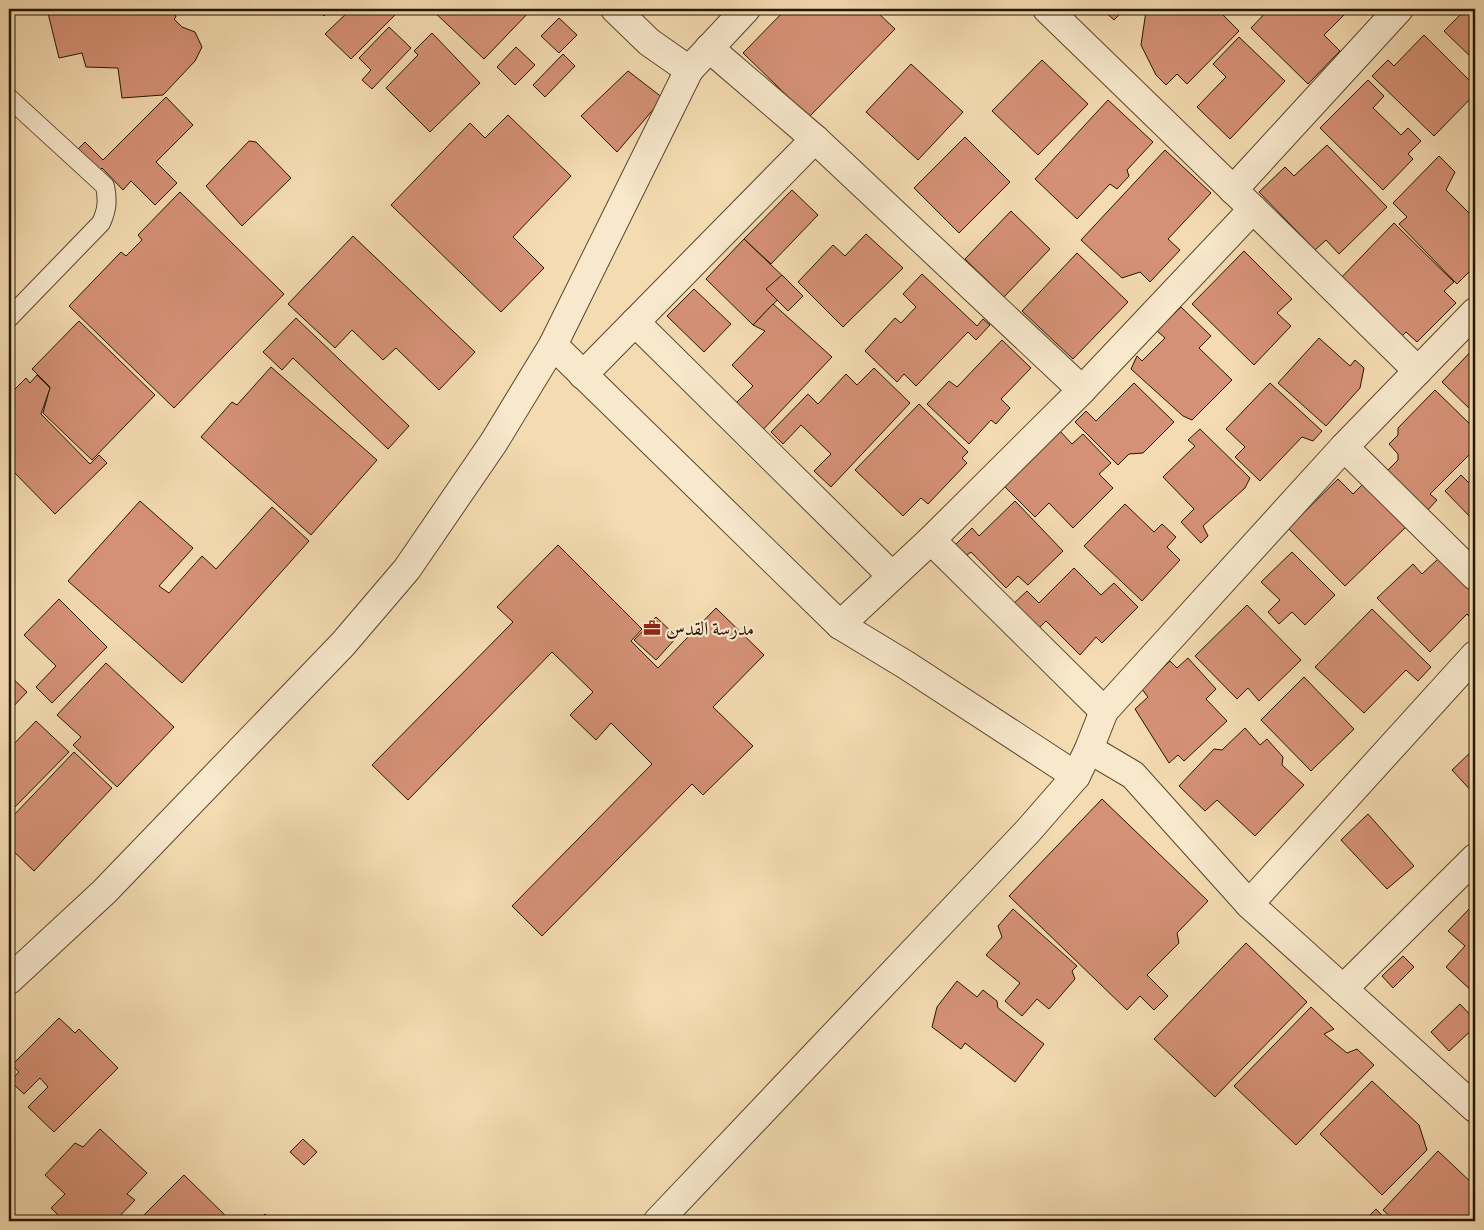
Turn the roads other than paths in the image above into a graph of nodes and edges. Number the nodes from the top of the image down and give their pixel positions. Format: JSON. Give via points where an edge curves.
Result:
{"nodes":[{"id":1,"x":615,"y":9,"type":"edge"},
{"id":2,"x":746,"y":9,"type":"edge"},
{"id":3,"x":1048,"y":9,"type":"edge"},
{"id":4,"x":1398,"y":9,"type":"edge"},
{"id":5,"x":709,"y":48,"type":"junction"},
{"id":6,"x":689,"y":70,"type":"junction"},
{"id":7,"x":9,"y":98,"type":"edge"},
{"id":8,"x":815,"y":139,"type":"junction"},
{"id":9,"x":1233,"y":190,"type":"junction"},
{"id":10,"x":1253,"y":209,"type":"junction"},
{"id":11,"x":1475,"y":312,"type":"edge"},
{"id":12,"x":9,"y":318,"type":"edge"},
{"id":13,"x":635,"y":322,"type":"junction"},
{"id":14,"x":553,"y":345,"type":"junction"},
{"id":15,"x":1418,"y":370,"type":"junction"},
{"id":16,"x":583,"y":375,"type":"junction"},
{"id":17,"x":1082,"y":390,"type":"junction"},
{"id":18,"x":1344,"y":447,"type":"junction"},
{"id":19,"x":931,"y":540,"type":"junction"},
{"id":20,"x":892,"y":576,"type":"junction"},
{"id":21,"x":1475,"y":576,"type":"edge"},
{"id":22,"x":840,"y":625,"type":"junction"},
{"id":23,"x":1475,"y":655,"type":"edge"},
{"id":24,"x":1104,"y":711,"type":"junction"},
{"id":25,"x":1089,"y":749,"type":"junction"},
{"id":26,"x":1076,"y":776,"type":"junction"},
{"id":27,"x":1475,"y":858,"type":"edge"},
{"id":28,"x":1249,"y":904,"type":"junction"},
{"id":29,"x":9,"y":980,"type":"edge"},
{"id":30,"x":1342,"y":989,"type":"junction"},
{"id":31,"x":1475,"y":1108,"type":"edge"},
{"id":32,"x":658,"y":1221,"type":"edge"}],
"edges":[{"from":1,"to":6,"type":"street","via":[[649,42]]},
{"from":2,"to":5,"type":"street"},
{"from":3,"to":9,"type":"street"},
{"from":4,"to":9,"type":"street"},
{"from":5,"to":6,"type":"street"},
{"from":5,"to":8,"type":"street"},
{"from":6,"to":14,"type":"street"},
{"from":7,"to":12,"type":"lane","via":[[105,186],[108,199],[101,223]]},
{"from":8,"to":13,"type":"street"},
{"from":8,"to":17,"type":"street"},
{"from":9,"to":10,"type":"street"},
{"from":10,"to":15,"type":"street"},
{"from":10,"to":17,"type":"street"},
{"from":11,"to":15,"type":"street"},
{"from":13,"to":16,"type":"street"},
{"from":13,"to":20,"type":"street"},
{"from":14,"to":16,"type":"street"},
{"from":14,"to":29,"type":"street","via":[[494,442],[407,569],[343,644],[111,884]]},
{"from":15,"to":18,"type":"street"},
{"from":16,"to":22,"type":"street"},
{"from":17,"to":19,"type":"street"},
{"from":18,"to":21,"type":"street"},
{"from":18,"to":24,"type":"street"},
{"from":19,"to":20,"type":"street"},
{"from":19,"to":24,"type":"street"},
{"from":20,"to":22,"type":"street"},
{"from":22,"to":26,"type":"street"},
{"from":23,"to":28,"type":"street"},
{"from":24,"to":25,"type":"street"},
{"from":25,"to":26,"type":"street"},
{"from":25,"to":28,"type":"street","via":[[1133,775]]},
{"from":26,"to":32,"type":"street","via":[[1028,831]]},
{"from":27,"to":30,"type":"street"},
{"from":28,"to":30,"type":"street"},
{"from":30,"to":31,"type":"street"}]}
